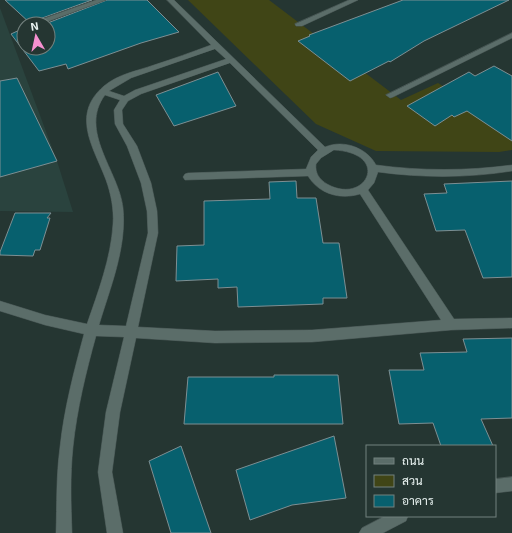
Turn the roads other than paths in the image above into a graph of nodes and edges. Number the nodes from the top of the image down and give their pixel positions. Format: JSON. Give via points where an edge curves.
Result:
{"nodes":[{"id":1,"x":103,"y":0,"type":"edge"},
{"id":2,"x":170,"y":0,"type":"edge"},
{"id":3,"x":355,"y":0,"type":"edge"},
{"id":4,"x":56,"y":16,"type":"edge"},
{"id":5,"x":299,"y":24,"type":"dead end"},
{"id":6,"x":512,"y":35,"type":"edge"},
{"id":7,"x":503,"y":40,"type":"junction"},
{"id":8,"x":217,"y":45,"type":"junction"},
{"id":9,"x":512,"y":45,"type":"edge"},
{"id":10,"x":232,"y":60,"type":"junction"},
{"id":11,"x":103,"y":92,"type":"junction"},
{"id":12,"x":390,"y":95,"type":"dead end"},
{"id":13,"x":124,"y":99,"type":"junction"},
{"id":14,"x":323,"y":150,"type":"junction"},
{"id":15,"x":373,"y":168,"type":"junction"},
{"id":16,"x":512,"y":168,"type":"edge"},
{"id":17,"x":311,"y":172,"type":"junction"},
{"id":18,"x":188,"y":178,"type":"dead end"},
{"id":19,"x":362,"y":189,"type":"junction"},
{"id":20,"x":0,"y":306,"type":"edge"},
{"id":21,"x":512,"y":323,"type":"edge"},
{"id":22,"x":451,"y":325,"type":"junction"},
{"id":23,"x":91,"y":330,"type":"junction"},
{"id":24,"x":131,"y":331,"type":"junction"},
{"id":25,"x":512,"y":484,"type":"edge"},
{"id":26,"x":496,"y":486,"type":"edge"},
{"id":27,"x":400,"y":517,"type":"edge"},
{"id":28,"x":64,"y":533,"type":"edge"},
{"id":29,"x":115,"y":533,"type":"edge"},
{"id":30,"x":367,"y":533,"type":"edge"}],
"edges":[{"from":1,"to":4,"type":"street"},
{"from":2,"to":8,"type":"street"},
{"from":3,"to":5,"type":"street"},
{"from":6,"to":7,"type":"street"},
{"from":7,"to":9,"type":"street"},
{"from":7,"to":12,"type":"street"},
{"from":8,"to":10,"type":"street"},
{"from":8,"to":11,"type":"street","via":[[120,80]]},
{"from":10,"to":13,"type":"street","via":[[155,85]]},
{"from":10,"to":14,"type":"street"},
{"from":11,"to":13,"type":"street"},
{"from":11,"to":23,"type":"street","via":[[91,113],[90,126],[115,194],[118,226],[113,256]]},
{"from":13,"to":24,"type":"street","via":[[118,110],[120,124],[132,146],[146,183],[153,226],[149,258]]},
{"from":14,"to":15,"type":"street","via":[[333,147],[353,149],[369,160]]},
{"from":14,"to":17,"type":"street","via":[[315,156]]},
{"from":15,"to":16,"type":"street","via":[[442,172],[480,172]]},
{"from":15,"to":19,"type":"street","via":[[373,176]]},
{"from":17,"to":18,"type":"street"},
{"from":17,"to":19,"type":"street","via":[[316,181],[337,192]]},
{"from":19,"to":22,"type":"street"},
{"from":20,"to":23,"type":"street","via":[[45,320]]},
{"from":21,"to":22,"type":"street"},
{"from":22,"to":24,"type":"street","via":[[312,336],[215,337]]},
{"from":23,"to":24,"type":"street"},
{"from":23,"to":28,"type":"street","via":[[70,420],[65,464]]},
{"from":24,"to":29,"type":"street","via":[[113,412],[105,472]]},
{"from":25,"to":26,"type":"street"},
{"from":27,"to":30,"type":"street"}]}
